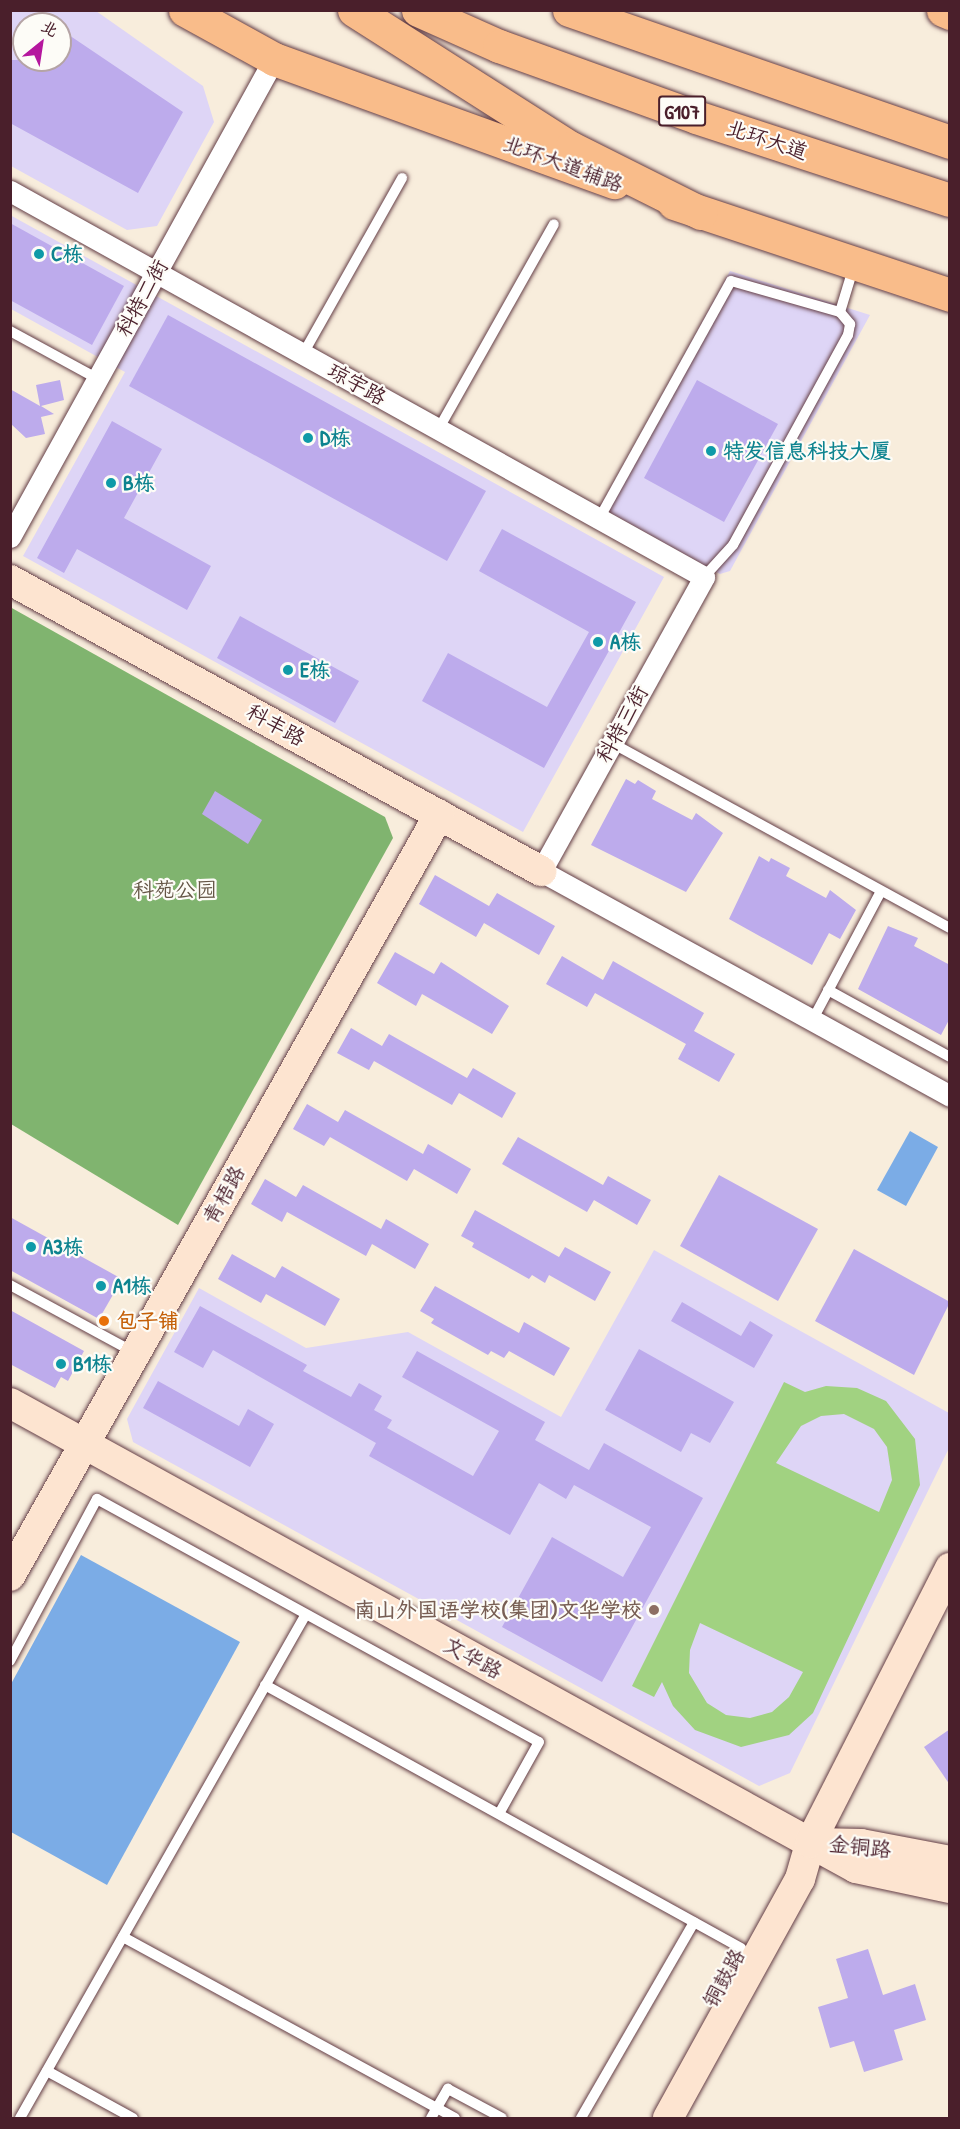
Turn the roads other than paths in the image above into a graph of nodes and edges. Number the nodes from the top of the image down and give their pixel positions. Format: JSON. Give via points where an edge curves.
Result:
{"nodes":[{"id":1,"x":185,"y":10,"type":"edge"},
{"id":2,"x":354,"y":10,"type":"edge"},
{"id":3,"x":418,"y":10,"type":"edge"},
{"id":4,"x":569,"y":10,"type":"edge"},
{"id":5,"x":943,"y":10,"type":"edge"},
{"id":6,"x":950,"y":13,"type":"edge"},
{"id":7,"x":274,"y":59,"type":"junction"},
{"id":8,"x":950,"y":142,"type":"edge"},
{"id":9,"x":402,"y":178,"type":"dead end"},
{"id":10,"x":10,"y":191,"type":"edge"},
{"id":11,"x":950,"y":200,"type":"edge"},
{"id":12,"x":701,"y":213,"type":"junction"},
{"id":13,"x":554,"y":224,"type":"dead end"},
{"id":14,"x":855,"y":264,"type":"junction"},
{"id":15,"x":156,"y":272,"type":"junction"},
{"id":16,"x":950,"y":295,"type":"edge"},
{"id":17,"x":840,"y":312,"type":"junction"},
{"id":18,"x":10,"y":331,"type":"edge"},
{"id":19,"x":303,"y":354,"type":"junction"},
{"id":20,"x":98,"y":379,"type":"junction"},
{"id":21,"x":438,"y":430,"type":"junction"},
{"id":22,"x":600,"y":519,"type":"junction"},
{"id":23,"x":10,"y":537,"type":"edge"},
{"id":24,"x":704,"y":577,"type":"junction"},
{"id":25,"x":10,"y":580,"type":"edge"},
{"id":26,"x":612,"y":743,"type":"junction"},
{"id":27,"x":439,"y":815,"type":"junction"},
{"id":28,"x":541,"y":871,"type":"junction"},
{"id":29,"x":881,"y":891,"type":"junction"},
{"id":30,"x":950,"y":928,"type":"edge"},
{"id":31,"x":828,"y":990,"type":"junction"},
{"id":32,"x":812,"y":1021,"type":"junction"},
{"id":33,"x":950,"y":1057,"type":"edge"},
{"id":34,"x":950,"y":1096,"type":"edge"},
{"id":35,"x":10,"y":1285,"type":"edge"},
{"id":36,"x":135,"y":1353,"type":"junction"},
{"id":37,"x":10,"y":1403,"type":"edge"},
{"id":38,"x":84,"y":1445,"type":"junction"},
{"id":39,"x":950,"y":1568,"type":"edge"},
{"id":40,"x":10,"y":1575,"type":"edge"},
{"id":41,"x":306,"y":1614,"type":"junction"},
{"id":42,"x":10,"y":1660,"type":"edge"},
{"id":43,"x":265,"y":1685,"type":"junction"},
{"id":44,"x":499,"y":1814,"type":"junction"},
{"id":45,"x":810,"y":1843,"type":"junction"},
{"id":46,"x":950,"y":1861,"type":"edge"},
{"id":47,"x":950,"y":1888,"type":"edge"},
{"id":48,"x":694,"y":1923,"type":"junction"},
{"id":49,"x":123,"y":1937,"type":"junction"},
{"id":50,"x":741,"y":1948,"type":"junction"},
{"id":51,"x":47,"y":2071,"type":"junction"},
{"id":52,"x":434,"y":2114,"type":"edge"},
{"id":53,"x":20,"y":2118,"type":"edge"},
{"id":54,"x":133,"y":2118,"type":"edge"},
{"id":55,"x":455,"y":2118,"type":"edge"},
{"id":56,"x":502,"y":2118,"type":"edge"},
{"id":57,"x":581,"y":2118,"type":"edge"},
{"id":58,"x":647,"y":2118,"type":"edge"},
{"id":59,"x":668,"y":2118,"type":"edge"}],
"edges":[{"from":1,"to":7,"type":"main road","name":"北环大道辅路"},
{"from":2,"to":12,"type":"main road","via":[[571,148]]},
{"from":3,"to":11,"type":"main road","name":"北环大道","number":"G107","via":[[499,46],[696,117]]},
{"from":4,"to":8,"type":"main road","number":"G107"},
{"from":5,"to":6,"type":"main road"},
{"from":7,"to":12,"type":"main road","name":"北环大道辅路"},
{"from":7,"to":15,"type":"street","name":"科特二街"},
{"from":9,"to":19,"type":"lane"},
{"from":10,"to":15,"type":"street","name":"琼宇路"},
{"from":12,"to":14,"type":"main road","name":"北环大道辅路"},
{"from":13,"to":21,"type":"lane"},
{"from":14,"to":16,"type":"main road","name":"北环大道辅路"},
{"from":14,"to":17,"type":"lane"},
{"from":15,"to":19,"type":"street","name":"琼宇路"},
{"from":15,"to":20,"type":"street","name":"科特二街"},
{"from":17,"to":22,"type":"lane","via":[[731,281]]},
{"from":17,"to":24,"type":"lane","via":[[850,324],[848,335],[733,546]]},
{"from":18,"to":20,"type":"lane"},
{"from":19,"to":21,"type":"street","name":"琼宇路"},
{"from":20,"to":23,"type":"street","name":"科特二街"},
{"from":21,"to":22,"type":"street","name":"琼宇路"},
{"from":22,"to":24,"type":"street","name":"琼宇路"},
{"from":24,"to":26,"type":"street","name":"科特三街"},
{"from":25,"to":27,"type":"street","name":"科丰路"},
{"from":26,"to":28,"type":"street","name":"科特三街"},
{"from":26,"to":29,"type":"lane"},
{"from":27,"to":28,"type":"street","name":"科丰路"},
{"from":27,"to":36,"type":"street","name":"青梧路"},
{"from":28,"to":32,"type":"street"},
{"from":29,"to":30,"type":"lane"},
{"from":29,"to":31,"type":"lane"},
{"from":31,"to":32,"type":"lane"},
{"from":31,"to":33,"type":"lane"},
{"from":32,"to":34,"type":"street"},
{"from":35,"to":36,"type":"lane"},
{"from":36,"to":38,"type":"street","name":"青梧路"},
{"from":37,"to":38,"type":"street","name":"文华路"},
{"from":38,"to":40,"type":"street","name":"青梧路"},
{"from":38,"to":45,"type":"street","name":"文华路"},
{"from":39,"to":45,"type":"street","name":"铜鼓路"},
{"from":41,"to":42,"type":"lane","via":[[98,1499]]},
{"from":41,"to":43,"type":"lane"},
{"from":41,"to":44,"type":"lane","via":[[539,1742]]},
{"from":43,"to":44,"type":"lane"},
{"from":43,"to":49,"type":"lane"},
{"from":44,"to":48,"type":"lane"},
{"from":45,"to":46,"type":"street","name":"金铜路","via":[[861,1844]]},
{"from":45,"to":47,"type":"street","name":"金铜路","via":[[856,1868]]},
{"from":45,"to":50,"type":"street","name":"铜鼓路","via":[[783,1871]]},
{"from":45,"to":59,"type":"street","name":"铜鼓路","via":[[800,1879]]},
{"from":48,"to":50,"type":"lane"},
{"from":48,"to":57,"type":"lane"},
{"from":49,"to":51,"type":"lane"},
{"from":49,"to":52,"type":"lane"},
{"from":50,"to":58,"type":"street","name":"铜鼓路"},
{"from":51,"to":53,"type":"lane"},
{"from":51,"to":54,"type":"lane"},
{"from":52,"to":55,"type":"lane"},
{"from":52,"to":56,"type":"lane","via":[[448,2089]]}]}
